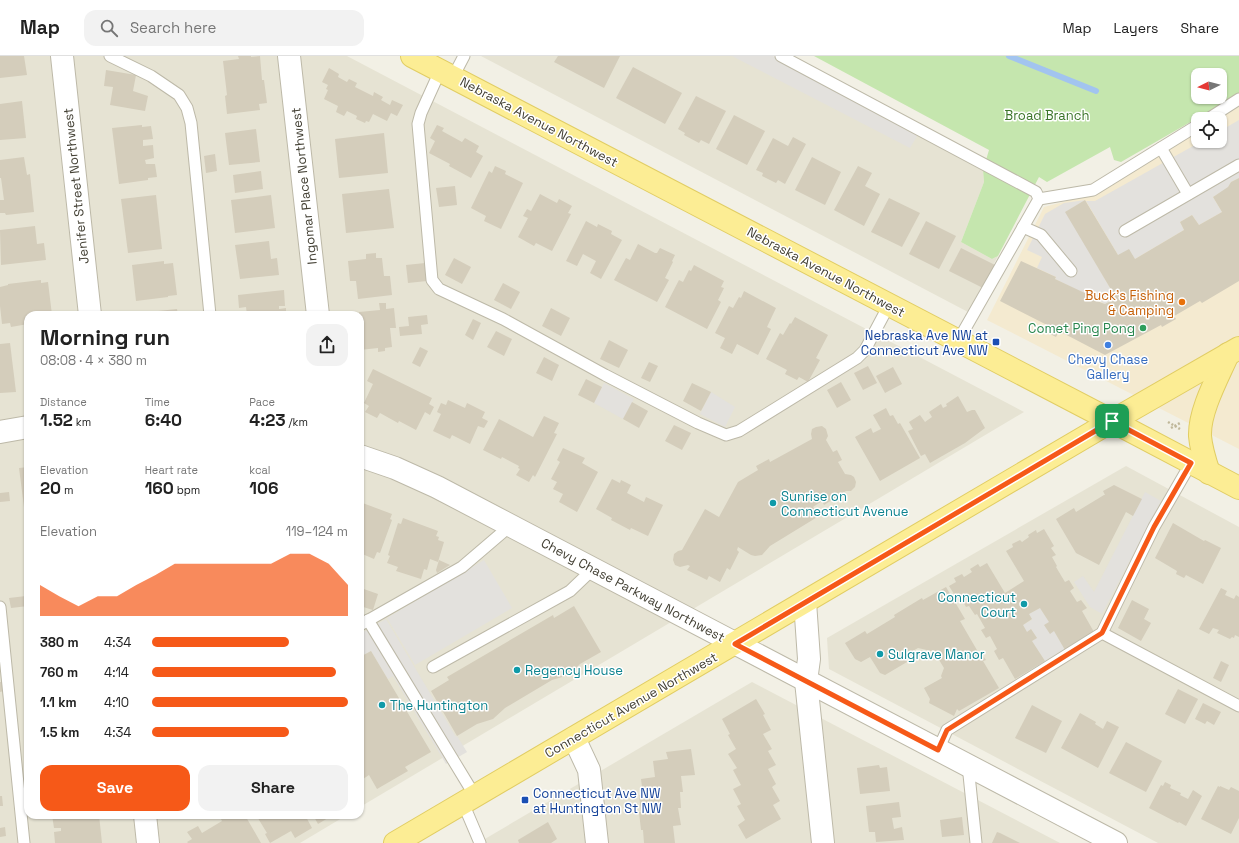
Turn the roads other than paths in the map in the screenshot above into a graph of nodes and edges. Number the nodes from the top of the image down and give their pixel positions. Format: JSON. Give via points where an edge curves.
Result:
{"nodes":[{"id":1,"x":62,"y":56,"type":"edge"},
{"id":2,"x":110,"y":56,"type":"edge"},
{"id":3,"x":289,"y":56,"type":"edge"},
{"id":4,"x":412,"y":56,"type":"edge"},
{"id":5,"x":464,"y":56,"type":"edge"},
{"id":6,"x":781,"y":56,"type":"edge"},
{"id":7,"x":447,"y":74,"type":"junction"},
{"id":8,"x":1239,"y":99,"type":"edge"},
{"id":9,"x":1219,"y":112,"type":"edge"},
{"id":10,"x":1191,"y":129,"type":"edge"},
{"id":11,"x":1161,"y":148,"type":"junction"},
{"id":12,"x":1239,"y":165,"type":"edge"},
{"id":13,"x":1188,"y":194,"type":"junction"},
{"id":14,"x":1039,"y":199,"type":"junction"},
{"id":15,"x":1023,"y":227,"type":"junction"},
{"id":16,"x":1125,"y":231,"type":"dead end"},
{"id":17,"x":1071,"y":271,"type":"dead end"},
{"id":18,"x":889,"y":305,"type":"junction"},
{"id":19,"x":90,"y":311,"type":"edge"},
{"id":20,"x":210,"y":311,"type":"edge"},
{"id":21,"x":318,"y":311,"type":"edge"},
{"id":22,"x":958,"y":341,"type":"junction"},
{"id":23,"x":1234,"y":351,"type":"edge"},
{"id":24,"x":1112,"y":421,"type":"junction"},
{"id":25,"x":24,"y":428,"type":"edge"},
{"id":26,"x":0,"y":432,"type":"edge"},
{"id":27,"x":364,"y":458,"type":"edge"},
{"id":28,"x":1200,"y":468,"type":"junction"},
{"id":29,"x":1239,"y":488,"type":"edge"},
{"id":30,"x":510,"y":526,"type":"junction"},
{"id":31,"x":593,"y":569,"type":"junction"},
{"id":32,"x":805,"y":602,"type":"junction"},
{"id":33,"x":0,"y":607,"type":"edge"},
{"id":34,"x":364,"y":623,"type":"edge"},
{"id":35,"x":1102,"y":633,"type":"junction"},
{"id":36,"x":735,"y":644,"type":"junction"},
{"id":37,"x":433,"y":667,"type":"dead end"},
{"id":38,"x":806,"y":681,"type":"junction"},
{"id":39,"x":1239,"y":706,"type":"edge"},
{"id":40,"x":574,"y":738,"type":"junction"},
{"id":41,"x":938,"y":750,"type":"junction"},
{"id":42,"x":968,"y":766,"type":"junction"},
{"id":43,"x":469,"y":800,"type":"junction"},
{"id":44,"x":145,"y":819,"type":"edge"},
{"id":45,"x":24,"y":843,"type":"edge"},
{"id":46,"x":148,"y":843,"type":"edge"},
{"id":47,"x":395,"y":843,"type":"edge"},
{"id":48,"x":480,"y":843,"type":"edge"},
{"id":49,"x":597,"y":843,"type":"edge"},
{"id":50,"x":823,"y":843,"type":"edge"},
{"id":51,"x":976,"y":843,"type":"edge"},
{"id":52,"x":1116,"y":843,"type":"edge"}],
"edges":[{"from":1,"to":19,"type":"street","name":"Jenifer Street Northwest"},
{"from":2,"to":20,"type":"lane","via":[[151,76],[179,95],[187,108],[191,123]]},
{"from":3,"to":21,"type":"street","name":"Ingomar Place Northwest"},
{"from":4,"to":7,"type":"main road","name":"Nebraska Avenue Northwest"},
{"from":5,"to":7,"type":"lane"},
{"from":6,"to":14,"type":"lane","via":[[1036,192]]},
{"from":7,"to":18,"type":"main road","name":"Nebraska Avenue Northwest"},
{"from":7,"to":18,"type":"lane","via":[[421,113],[418,124],[432,280],[439,289],[503,319],[692,420],[726,434],[739,431],[857,358],[865,350]]},
{"from":8,"to":9,"type":"lane"},
{"from":10,"to":11,"type":"lane"},
{"from":11,"to":13,"type":"lane"},
{"from":11,"to":14,"type":"lane","via":[[1093,190]]},
{"from":12,"to":13,"type":"lane"},
{"from":13,"to":16,"type":"lane"},
{"from":14,"to":15,"type":"lane"},
{"from":15,"to":17,"type":"lane","via":[[1041,235]]},
{"from":15,"to":22,"type":"lane"},
{"from":18,"to":22,"type":"main road","name":"Nebraska Avenue Northwest"},
{"from":22,"to":24,"type":"main road","name":"Nebraska Avenue Northwest"},
{"from":23,"to":24,"type":"main road","name":"Connecticut Avenue Northwest"},
{"from":23,"to":28,"type":"main road","via":[[1206,405],[1200,436],[1203,453]]},
{"from":24,"to":28,"type":"main road","name":"Nebraska Avenue Northwest"},
{"from":24,"to":32,"type":"main road","name":"Connecticut Avenue Northwest"},
{"from":25,"to":26,"type":"street"},
{"from":27,"to":30,"type":"street","name":"Chevy Chase Parkway Northwest","via":[[416,478]]},
{"from":28,"to":29,"type":"main road","name":"Nebraska Avenue Northwest"},
{"from":28,"to":35,"type":"lane","via":[[1154,527]]},
{"from":30,"to":31,"type":"street","name":"Chevy Chase Parkway Northwest"},
{"from":30,"to":34,"type":"lane","via":[[462,567]]},
{"from":31,"to":36,"type":"street","name":"Chevy Chase Parkway Northwest"},
{"from":31,"to":37,"type":"lane","via":[[570,591]]},
{"from":32,"to":36,"type":"main road","name":"Connecticut Avenue Northwest"},
{"from":32,"to":38,"type":"street","via":[[809,659]]},
{"from":33,"to":45,"type":"lane"},
{"from":34,"to":43,"type":"lane"},
{"from":35,"to":39,"type":"lane"},
{"from":35,"to":41,"type":"lane","via":[[947,730]]},
{"from":36,"to":38,"type":"street","name":"Chevy Chase Parkway Northwest"},
{"from":36,"to":40,"type":"main road","name":"Connecticut Avenue Northwest"},
{"from":38,"to":41,"type":"street","name":"Chevy Chase Parkway Northwest"},
{"from":38,"to":50,"type":"street"},
{"from":40,"to":43,"type":"main road","name":"Connecticut Avenue Northwest"},
{"from":40,"to":49,"type":"street","via":[[589,770]]},
{"from":41,"to":42,"type":"street","name":"Chevy Chase Parkway Northwest"},
{"from":42,"to":51,"type":"lane"},
{"from":42,"to":52,"type":"street","name":"Chevy Chase Parkway Northwest"},
{"from":43,"to":47,"type":"main road","name":"Connecticut Avenue Northwest"},
{"from":43,"to":48,"type":"lane"},
{"from":44,"to":46,"type":"street"}]}
